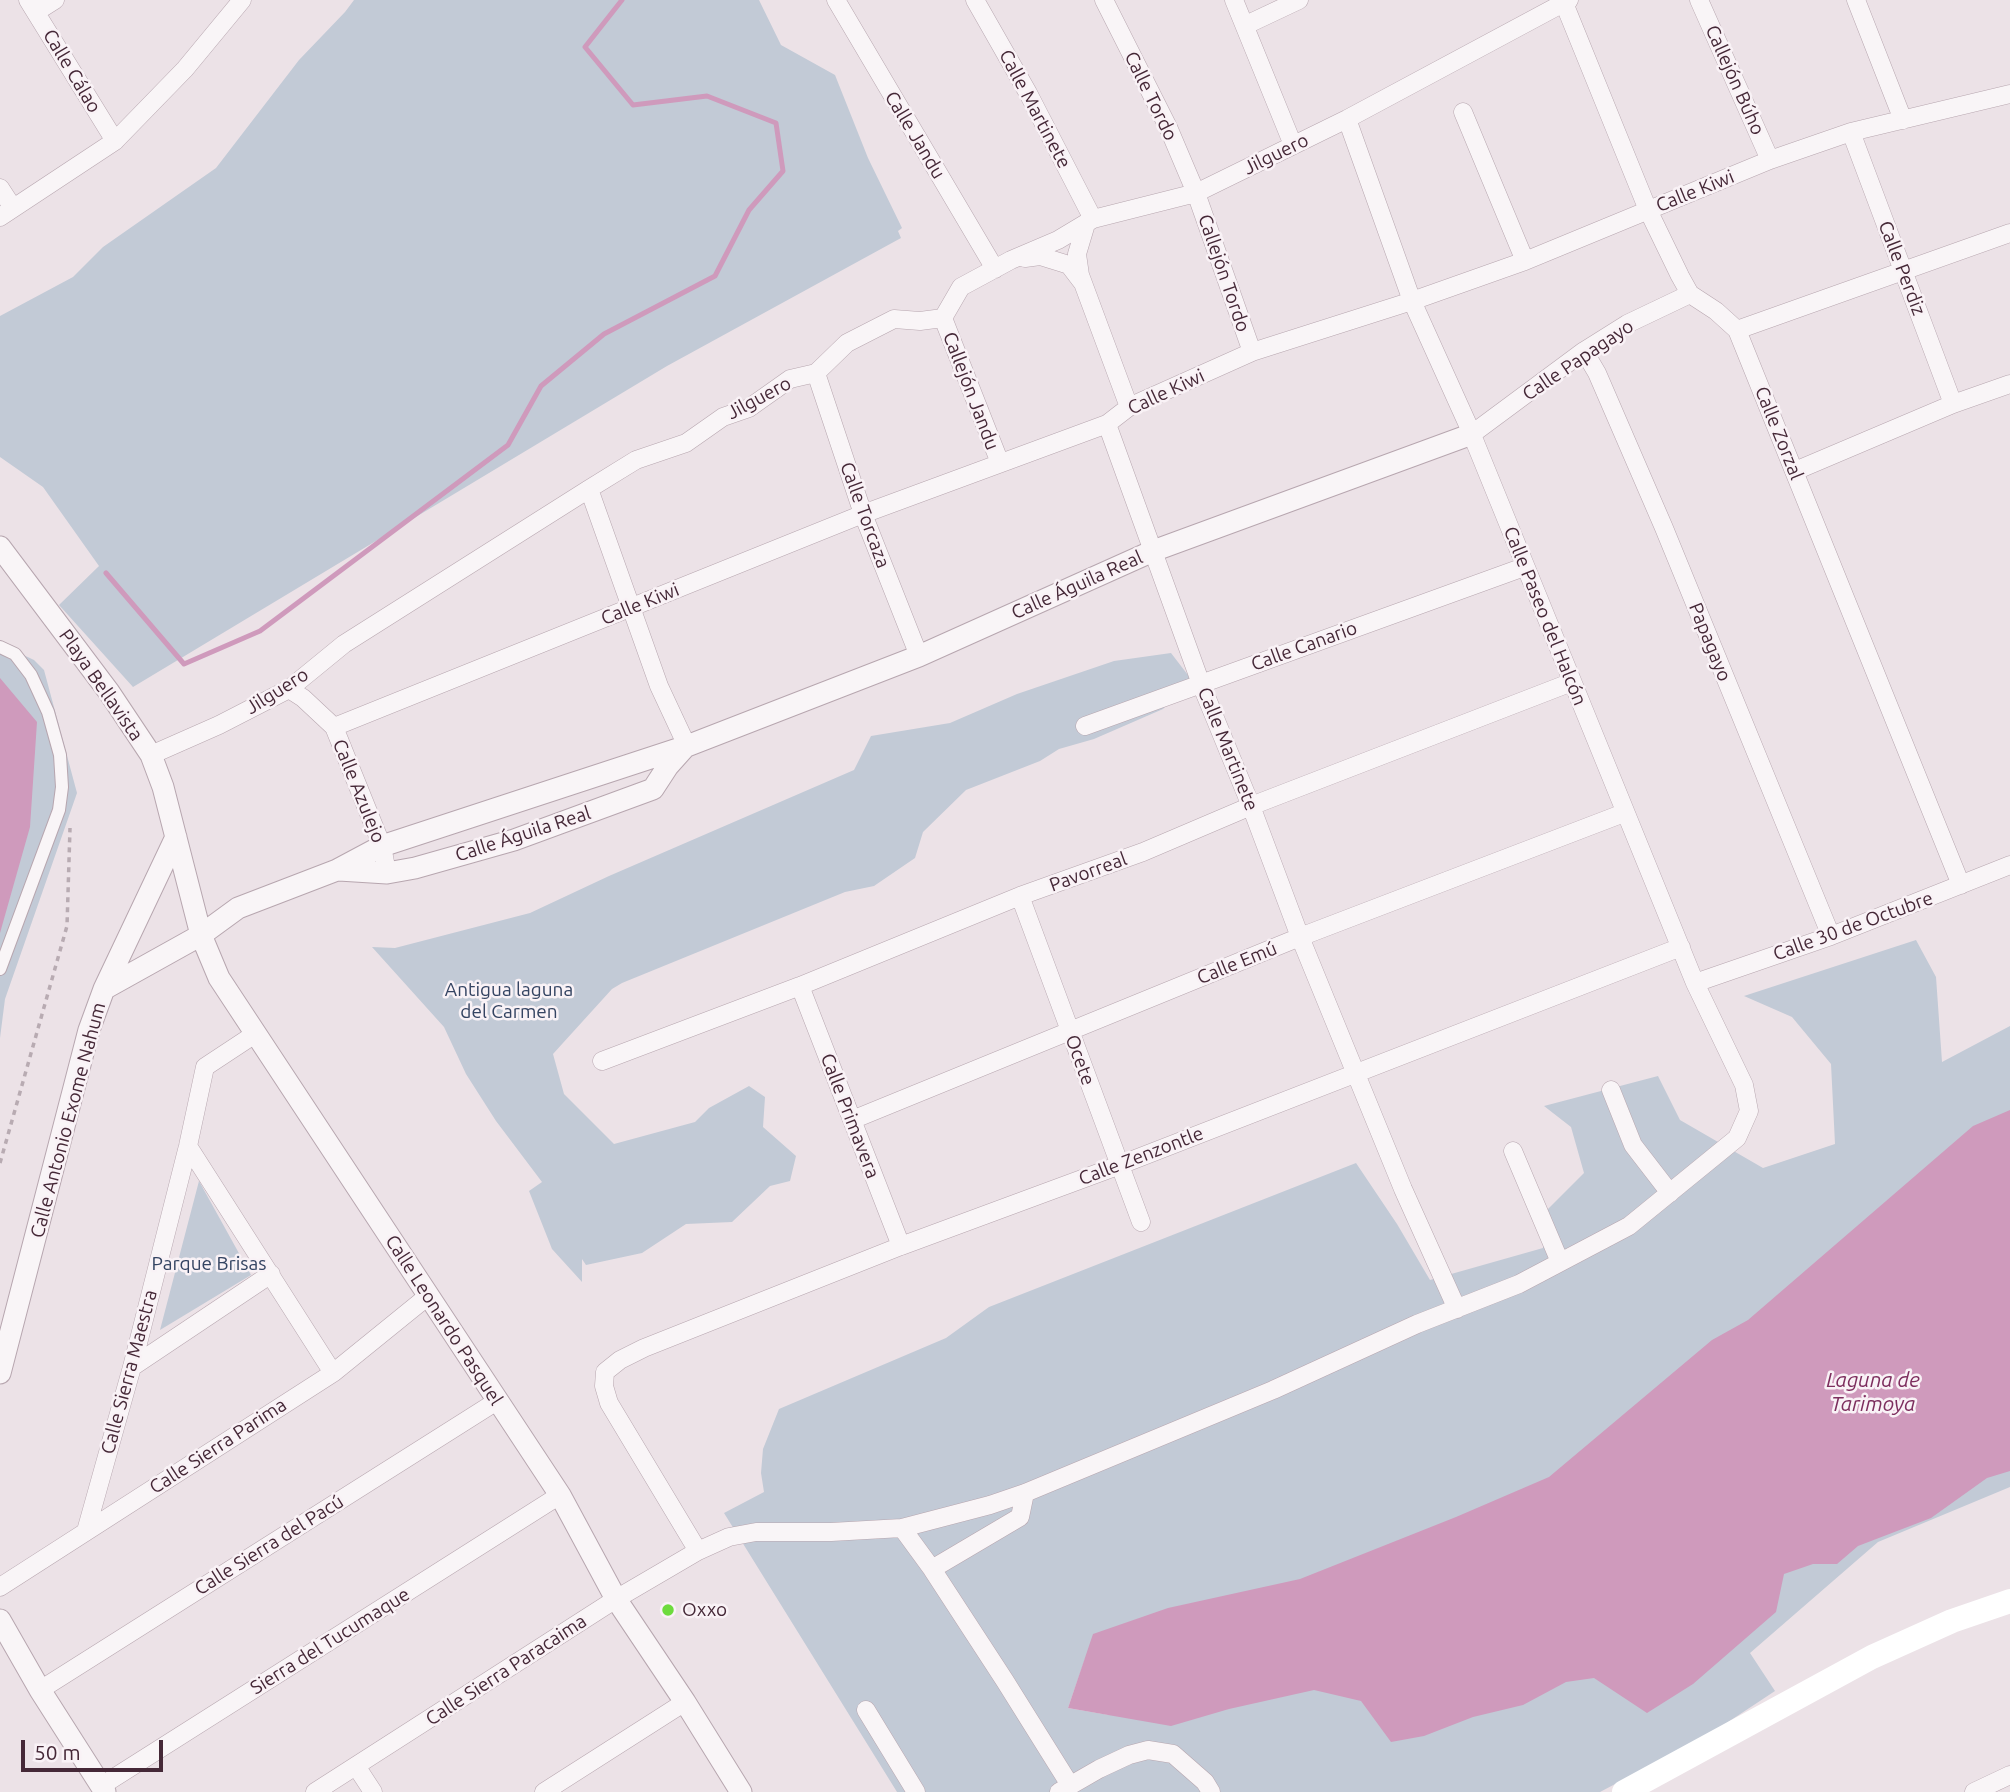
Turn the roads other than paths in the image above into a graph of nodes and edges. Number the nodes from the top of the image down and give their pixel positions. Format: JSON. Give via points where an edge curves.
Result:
{"nodes":[{"id":1,"x":55,"y":0,"type":"edge"},
{"id":2,"x":243,"y":0,"type":"edge"},
{"id":3,"x":836,"y":0,"type":"edge"},
{"id":4,"x":975,"y":0,"type":"edge"},
{"id":5,"x":1104,"y":0,"type":"edge"},
{"id":6,"x":1234,"y":0,"type":"edge"},
{"id":7,"x":1299,"y":0,"type":"edge"},
{"id":8,"x":1699,"y":0,"type":"edge"},
{"id":9,"x":1856,"y":0,"type":"edge"},
{"id":10,"x":1566,"y":1,"type":"edge"},
{"id":11,"x":32,"y":6,"type":"edge"},
{"id":12,"x":1246,"y":25,"type":"junction"},
{"id":13,"x":2010,"y":94,"type":"edge"},
{"id":14,"x":1463,"y":112,"type":"dead end"},
{"id":15,"x":1347,"y":119,"type":"junction"},
{"id":16,"x":1903,"y":120,"type":"junction"},
{"id":17,"x":1851,"y":132,"type":"junction"},
{"id":18,"x":115,"y":141,"type":"junction"},
{"id":19,"x":1293,"y":145,"type":"junction"},
{"id":20,"x":1770,"y":160,"type":"junction"},
{"id":21,"x":0,"y":188,"type":"edge"},
{"id":22,"x":1196,"y":193,"type":"junction"},
{"id":23,"x":1648,"y":211,"type":"junction"},
{"id":24,"x":6,"y":213,"type":"edge"},
{"id":25,"x":1089,"y":222,"type":"junction"},
{"id":26,"x":2010,"y":233,"type":"edge"},
{"id":27,"x":1011,"y":260,"type":"junction"},
{"id":28,"x":1525,"y":261,"type":"junction"},
{"id":29,"x":995,"y":270,"type":"junction"},
{"id":30,"x":1903,"y":272,"type":"junction"},
{"id":31,"x":1083,"y":283,"type":"junction"},
{"id":32,"x":1690,"y":294,"type":"junction"},
{"id":33,"x":1412,"y":301,"type":"junction"},
{"id":34,"x":943,"y":318,"type":"junction"},
{"id":35,"x":1737,"y":330,"type":"junction"},
{"id":36,"x":1584,"y":351,"type":"junction"},
{"id":37,"x":1252,"y":352,"type":"junction"},
{"id":38,"x":816,"y":373,"type":"junction"},
{"id":39,"x":2010,"y":384,"type":"edge"},
{"id":40,"x":1953,"y":404,"type":"junction"},
{"id":41,"x":1129,"y":407,"type":"junction"},
{"id":42,"x":1107,"y":424,"type":"junction"},
{"id":43,"x":1472,"y":434,"type":"junction"},
{"id":44,"x":1000,"y":463,"type":"junction"},
{"id":45,"x":1795,"y":471,"type":"junction"},
{"id":46,"x":589,"y":489,"type":"junction"},
{"id":47,"x":863,"y":514,"type":"junction"},
{"id":48,"x":0,"y":547,"type":"edge"},
{"id":49,"x":1153,"y":551,"type":"junction"},
{"id":50,"x":1524,"y":566,"type":"junction"},
{"id":51,"x":630,"y":608,"type":"junction"},
{"id":52,"x":0,"y":647,"type":"edge"},
{"id":53,"x":919,"y":656,"type":"junction"},
{"id":54,"x":1572,"y":682,"type":"junction"},
{"id":55,"x":1201,"y":684,"type":"junction"},
{"id":56,"x":289,"y":689,"type":"junction"},
{"id":57,"x":1085,"y":726,"type":"dead end"},
{"id":58,"x":334,"y":727,"type":"junction"},
{"id":59,"x":687,"y":746,"type":"junction"},
{"id":60,"x":150,"y":755,"type":"junction"},
{"id":61,"x":1251,"y":806,"type":"junction"},
{"id":62,"x":1624,"y":813,"type":"junction"},
{"id":63,"x":176,"y":837,"type":"junction"},
{"id":64,"x":382,"y":846,"type":"junction"},
{"id":65,"x":2010,"y":865,"type":"edge"},
{"id":66,"x":337,"y":870,"type":"junction"},
{"id":67,"x":387,"y":873,"type":"junction"},
{"id":68,"x":1961,"y":885,"type":"junction"},
{"id":69,"x":1020,"y":897,"type":"junction"},
{"id":70,"x":201,"y":935,"type":"junction"},
{"id":71,"x":1831,"y":936,"type":"junction"},
{"id":72,"x":1300,"y":937,"type":"junction"},
{"id":73,"x":1681,"y":947,"type":"junction"},
{"id":74,"x":0,"y":969,"type":"edge"},
{"id":75,"x":1695,"y":983,"type":"junction"},
{"id":76,"x":800,"y":986,"type":"junction"},
{"id":77,"x":104,"y":989,"type":"junction"},
{"id":78,"x":1069,"y":1030,"type":"junction"},
{"id":79,"x":255,"y":1034,"type":"junction"},
{"id":80,"x":602,"y":1061,"type":"dead end"},
{"id":81,"x":1355,"y":1072,"type":"junction"},
{"id":82,"x":1611,"y":1090,"type":"dead end"},
{"id":83,"x":1749,"y":1111,"type":"joint"},
{"id":84,"x":852,"y":1120,"type":"junction"},
{"id":85,"x":188,"y":1146,"type":"junction"},
{"id":86,"x":1513,"y":1151,"type":"dead end"},
{"id":87,"x":1120,"y":1165,"type":"junction"},
{"id":88,"x":1670,"y":1193,"type":"junction"},
{"id":89,"x":1141,"y":1222,"type":"dead end"},
{"id":90,"x":901,"y":1246,"type":"junction"},
{"id":91,"x":1560,"y":1262,"type":"junction"},
{"id":92,"x":271,"y":1274,"type":"junction"},
{"id":93,"x":428,"y":1296,"type":"junction"},
{"id":94,"x":1457,"y":1309,"type":"junction"},
{"id":95,"x":132,"y":1367,"type":"junction"},
{"id":96,"x":0,"y":1373,"type":"edge"},
{"id":97,"x":333,"y":1373,"type":"junction"},
{"id":98,"x":497,"y":1401,"type":"junction"},
{"id":99,"x":1025,"y":1493,"type":"junction"},
{"id":100,"x":560,"y":1495,"type":"junction"},
{"id":101,"x":902,"y":1528,"type":"junction"},
{"id":102,"x":86,"y":1531,"type":"junction"},
{"id":103,"x":698,"y":1550,"type":"junction"},
{"id":104,"x":932,"y":1569,"type":"junction"},
{"id":105,"x":0,"y":1587,"type":"edge"},
{"id":106,"x":616,"y":1599,"type":"junction"},
{"id":107,"x":2010,"y":1601,"type":"edge"},
{"id":108,"x":0,"y":1620,"type":"edge"},
{"id":109,"x":40,"y":1690,"type":"junction"},
{"id":110,"x":685,"y":1702,"type":"junction"},
{"id":111,"x":866,"y":1710,"type":"dead end"},
{"id":112,"x":356,"y":1766,"type":"junction"},
{"id":113,"x":2010,"y":1775,"type":"edge"},
{"id":114,"x":103,"y":1789,"type":"edge"},
{"id":115,"x":1064,"y":1789,"type":"edge"},
{"id":116,"x":315,"y":1792,"type":"edge"},
{"id":117,"x":373,"y":1792,"type":"edge"},
{"id":118,"x":544,"y":1792,"type":"edge"},
{"id":119,"x":741,"y":1792,"type":"edge"},
{"id":120,"x":916,"y":1792,"type":"edge"},
{"id":121,"x":1211,"y":1792,"type":"edge"},
{"id":122,"x":1624,"y":1792,"type":"edge"},
{"id":123,"x":1974,"y":1792,"type":"edge"}],
"edges":[{"from":1,"to":11,"type":"street"},
{"from":2,"to":18,"type":"street"},
{"from":3,"to":29,"type":"street","name":"Calle Jandu"},
{"from":4,"to":25,"type":"street","name":"Calle Martinete","via":[[1028,93]]},
{"from":5,"to":22,"type":"street","name":"Calle Tordo"},
{"from":6,"to":12,"type":"street"},
{"from":7,"to":12,"type":"street"},
{"from":8,"to":20,"type":"street","name":"Callejón Búho"},
{"from":9,"to":16,"type":"street"},
{"from":10,"to":15,"type":"street","name":"Jilguero"},
{"from":10,"to":23,"type":"street","name":"Calle Zorzal"},
{"from":11,"to":18,"type":"street","name":"Calle Cálao"},
{"from":12,"to":19,"type":"street"},
{"from":13,"to":16,"type":"street","name":"Calle Kiwi"},
{"from":14,"to":28,"type":"street"},
{"from":15,"to":19,"type":"street","name":"Jilguero"},
{"from":15,"to":33,"type":"street","name":"Calle Paseo del Halcón"},
{"from":16,"to":17,"type":"street","name":"Calle Kiwi"},
{"from":17,"to":20,"type":"street","name":"Calle Kiwi"},
{"from":17,"to":30,"type":"street","name":"Calle Perdiz"},
{"from":18,"to":24,"type":"street"},
{"from":19,"to":22,"type":"street","name":"Jilguero"},
{"from":20,"to":23,"type":"street","name":"Calle Kiwi"},
{"from":21,"to":24,"type":"street"},
{"from":22,"to":25,"type":"street","name":"Jilguero"},
{"from":22,"to":37,"type":"street","name":"Callejón Tordo"},
{"from":23,"to":28,"type":"street","name":"Calle Kiwi"},
{"from":23,"to":32,"type":"street","name":"Calle Zorzal"},
{"from":25,"to":27,"type":"street","name":"Jilguero"},
{"from":25,"to":31,"type":"street","via":[[1077,254]]},
{"from":26,"to":30,"type":"street"},
{"from":27,"to":29,"type":"street","name":"Jilguero"},
{"from":27,"to":31,"type":"street","via":[[1040,256],[1069,265]]},
{"from":28,"to":33,"type":"street","name":"Calle Kiwi"},
{"from":29,"to":34,"type":"street","name":"Jilguero","via":[[961,287]]},
{"from":30,"to":35,"type":"street"},
{"from":30,"to":40,"type":"street","name":"Calle Perdiz"},
{"from":31,"to":41,"type":"street"},
{"from":32,"to":35,"type":"street","name":"Calle Zorzal"},
{"from":32,"to":36,"type":"street","name":"Calle Papagayo"},
{"from":33,"to":37,"type":"street","name":"Calle Kiwi"},
{"from":33,"to":43,"type":"street","name":"Calle Paseo del Halcón"},
{"from":34,"to":38,"type":"street","name":"Jilguero","via":[[894,318],[847,343]]},
{"from":34,"to":44,"type":"street","name":"Callejón Jandu"},
{"from":35,"to":45,"type":"street","name":"Calle Zorzal"},
{"from":36,"to":43,"type":"street","name":"Calle Papagayo"},
{"from":36,"to":71,"type":"street","name":"Papagayo","via":[[1664,528]]},
{"from":37,"to":41,"type":"street","name":"Calle Kiwi"},
{"from":38,"to":46,"type":"street","name":"Jilguero","via":[[790,379],[686,443],[636,460]]},
{"from":38,"to":47,"type":"street","name":"Calle Torcaza"},
{"from":39,"to":40,"type":"street"},
{"from":40,"to":45,"type":"street"},
{"from":41,"to":42,"type":"street","name":"Calle Kiwi"},
{"from":42,"to":44,"type":"street","name":"Calle Kiwi"},
{"from":42,"to":49,"type":"street","name":"Calle Martinete"},
{"from":43,"to":49,"type":"street","name":"Calle Águila Real"},
{"from":43,"to":50,"type":"street","name":"Calle Paseo del Halcón"},
{"from":44,"to":47,"type":"street","name":"Calle Kiwi"},
{"from":45,"to":68,"type":"street","name":"Calle Zorzal"},
{"from":46,"to":51,"type":"street"},
{"from":46,"to":56,"type":"street","name":"Jilguero","via":[[344,644]]},
{"from":47,"to":51,"type":"street","name":"Calle Kiwi"},
{"from":47,"to":53,"type":"street","name":"Calle Torcaza"},
{"from":48,"to":60,"type":"street","name":"Playa Bellavista","via":[[109,692]]},
{"from":49,"to":53,"type":"street","name":"Calle Águila Real"},
{"from":49,"to":55,"type":"street","name":"Calle Martinete"},
{"from":50,"to":54,"type":"street","name":"Calle Paseo del Halcón"},
{"from":50,"to":55,"type":"street","name":"Calle Canario"},
{"from":51,"to":58,"type":"street","name":"Calle Kiwi"},
{"from":51,"to":59,"type":"street"},
{"from":52,"to":74,"type":"street","via":[[15,654],[42,699],[60,755],[62,787],[59,810]]},
{"from":53,"to":59,"type":"street","name":"Calle Águila Real"},
{"from":54,"to":61,"type":"street","name":"Pavorreal"},
{"from":54,"to":62,"type":"street","name":"Calle Paseo del Halcón"},
{"from":55,"to":57,"type":"street","name":"Calle Canario"},
{"from":55,"to":61,"type":"street","name":"Calle Martinete"},
{"from":56,"to":58,"type":"street","name":"Calle Azulejo"},
{"from":56,"to":60,"type":"street","name":"Jilguero"},
{"from":58,"to":64,"type":"street","name":"Calle Azulejo"},
{"from":59,"to":64,"type":"street","name":"Calle Águila Real"},
{"from":59,"to":67,"type":"street","name":"Calle Águila Real","via":[[653,789],[514,840]]},
{"from":60,"to":63,"type":"street","name":"Playa Bellavista"},
{"from":61,"to":69,"type":"street","name":"Pavorreal"},
{"from":61,"to":72,"type":"street","name":"Calle Martinete"},
{"from":62,"to":72,"type":"street","name":"Calle Emú"},
{"from":62,"to":73,"type":"street","name":"Calle Paseo del Halcón"},
{"from":63,"to":70,"type":"street","name":"Calle Leonardo Pasquel"},
{"from":63,"to":77,"type":"street","name":"Calle Antonio Exome Nahum"},
{"from":64,"to":66,"type":"street","name":"Calle Águila Real"},
{"from":64,"to":67,"type":"street","name":"Calle Azulejo"},
{"from":65,"to":68,"type":"street","name":"Calle 30 de Octubre"},
{"from":66,"to":67,"type":"street","name":"Calle Águila Real"},
{"from":66,"to":70,"type":"street","name":"Calle Águila Real","via":[[238,908]]},
{"from":68,"to":71,"type":"street","name":"Calle 30 de Octubre"},
{"from":69,"to":76,"type":"street","name":"Pavorreal"},
{"from":69,"to":78,"type":"street","name":"Ocete"},
{"from":70,"to":77,"type":"street","name":"Calle Águila Real"},
{"from":70,"to":79,"type":"street","name":"Calle Leonardo Pasquel","via":[[219,978]]},
{"from":71,"to":75,"type":"street","name":"Calle 30 de Octubre"},
{"from":72,"to":78,"type":"street","name":"Calle Emú"},
{"from":72,"to":81,"type":"street","name":"Calle Martinete"},
{"from":73,"to":75,"type":"street","name":"Calle Paseo del Halcón"},
{"from":73,"to":81,"type":"street","name":"Calle Zenzontle"},
{"from":75,"to":83,"type":"street","name":"Calle Paseo del Halcón","via":[[1744,1085]]},
{"from":76,"to":80,"type":"street","name":"Pavorreal"},
{"from":76,"to":84,"type":"street","name":"Calle Primavera"},
{"from":77,"to":96,"type":"street","name":"Calle Antonio Exome Nahum","via":[[89,1030]]},
{"from":78,"to":84,"type":"street","name":"Calle Emú"},
{"from":78,"to":87,"type":"street","name":"Ocete"},
{"from":79,"to":85,"type":"street","name":"Calle Sierra Maestra","via":[[205,1068]]},
{"from":79,"to":93,"type":"street","name":"Calle Leonardo Pasquel"},
{"from":81,"to":87,"type":"street","name":"Calle Zenzontle"},
{"from":81,"to":94,"type":"street","name":"Calle Martinete"},
{"from":82,"to":88,"type":"street","via":[[1633,1145]]},
{"from":83,"to":88,"type":"street","name":"Calle Sierra Paracaima","via":[[1737,1138]]},
{"from":84,"to":90,"type":"street","name":"Calle Primavera"},
{"from":85,"to":92,"type":"street"},
{"from":85,"to":95,"type":"street","name":"Calle Sierra Maestra"},
{"from":86,"to":91,"type":"street"},
{"from":87,"to":89,"type":"street","name":"Ocete"},
{"from":87,"to":90,"type":"street","name":"Calle Zenzontle"},
{"from":88,"to":91,"type":"street","name":"Calle Sierra Paracaima","via":[[1629,1226]]},
{"from":90,"to":103,"type":"street","name":"Calle Zenzontle","via":[[644,1348],[605,1372],[609,1403]]},
{"from":91,"to":94,"type":"street","name":"Calle Sierra Paracaima"},
{"from":92,"to":95,"type":"street"},
{"from":92,"to":97,"type":"street"},
{"from":93,"to":97,"type":"street","name":"Calle Sierra Parima"},
{"from":93,"to":98,"type":"street","name":"Calle Leonardo Pasquel"},
{"from":94,"to":99,"type":"street","name":"Calle Sierra Paracaima"},
{"from":95,"to":102,"type":"street","name":"Calle Sierra Maestra"},
{"from":97,"to":102,"type":"street","name":"Calle Sierra Parima"},
{"from":98,"to":100,"type":"street","name":"Calle Leonardo Pasquel"},
{"from":98,"to":109,"type":"street","name":"Calle Sierra del Pacú"},
{"from":99,"to":101,"type":"street","name":"Calle Sierra Paracaima"},
{"from":99,"to":104,"type":"street","via":[[1020,1517]]},
{"from":100,"to":106,"type":"street","name":"Calle Leonardo Pasquel"},
{"from":100,"to":114,"type":"street","name":"Sierra del Tucumaque"},
{"from":101,"to":103,"type":"street","name":"Calle Sierra Paracaima","via":[[756,1532]]},
{"from":101,"to":104,"type":"street"},
{"from":102,"to":105,"type":"street","name":"Calle Sierra Parima"},
{"from":103,"to":106,"type":"street","name":"Calle Sierra Paracaima"},
{"from":104,"to":115,"type":"street"},
{"from":106,"to":110,"type":"street","name":"Calle Leonardo Pasquel"},
{"from":106,"to":112,"type":"street","name":"Calle Sierra Paracaima"},
{"from":107,"to":122,"type":"main road","via":[[1883,1652]]},
{"from":108,"to":109,"type":"street"},
{"from":109,"to":114,"type":"street"},
{"from":110,"to":118,"type":"street"},
{"from":110,"to":119,"type":"street","name":"Calle Leonardo Pasquel"},
{"from":111,"to":120,"type":"street"},
{"from":112,"to":116,"type":"street","name":"Calle Sierra Paracaima"},
{"from":112,"to":117,"type":"street"},
{"from":113,"to":123,"type":"street"},
{"from":115,"to":121,"type":"street","via":[[1148,1750],[1173,1754]]}]}
